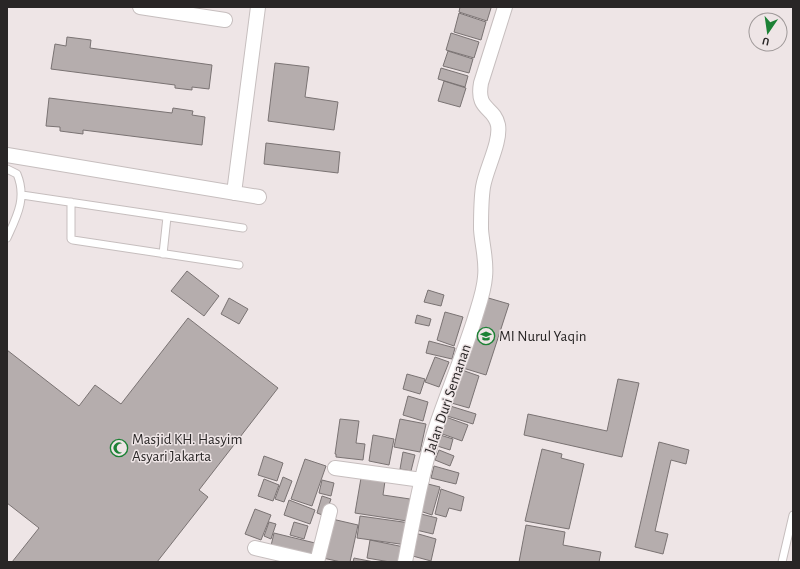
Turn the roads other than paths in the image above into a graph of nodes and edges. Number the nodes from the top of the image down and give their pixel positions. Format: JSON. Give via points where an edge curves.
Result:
{"nodes":[{"id":1,"x":140,"y":7,"type":"edge"},
{"id":2,"x":258,"y":7,"type":"edge"},
{"id":3,"x":505,"y":7,"type":"edge"},
{"id":4,"x":225,"y":20,"type":"dead end"},
{"id":5,"x":7,"y":155,"type":"edge"},
{"id":6,"x":7,"y":169,"type":"edge"},
{"id":7,"x":234,"y":193,"type":"junction"},
{"id":8,"x":22,"y":195,"type":"junction"},
{"id":9,"x":259,"y":197,"type":"dead end"},
{"id":10,"x":71,"y":202,"type":"junction"},
{"id":11,"x":167,"y":217,"type":"junction"},
{"id":12,"x":243,"y":228,"type":"dead end"},
{"id":13,"x":7,"y":238,"type":"edge"},
{"id":14,"x":163,"y":254,"type":"junction"},
{"id":15,"x":239,"y":265,"type":"dead end"},
{"id":16,"x":335,"y":468,"type":"dead end"},
{"id":17,"x":422,"y":480,"type":"junction"},
{"id":18,"x":330,"y":511,"type":"dead end"},
{"id":19,"x":793,"y":515,"type":"edge"},
{"id":20,"x":255,"y":548,"type":"dead end"},
{"id":21,"x":316,"y":562,"type":"edge"},
{"id":22,"x":405,"y":562,"type":"edge"},
{"id":23,"x":782,"y":562,"type":"edge"}],
"edges":[{"from":1,"to":4,"type":"street"},
{"from":2,"to":7,"type":"street"},
{"from":3,"to":17,"type":"street","name":"Jalan Duri Semanan","via":[[480,92],[481,101],[498,125],[498,136],[483,187],[483,289],[431,444]]},
{"from":5,"to":7,"type":"street"},
{"from":6,"to":8,"type":"lane","via":[[17,174]]},
{"from":7,"to":9,"type":"street"},
{"from":8,"to":10,"type":"lane"},
{"from":8,"to":13,"type":"lane","via":[[18,213]]},
{"from":10,"to":11,"type":"lane"},
{"from":10,"to":14,"type":"lane","via":[[71,239]]},
{"from":11,"to":12,"type":"lane"},
{"from":11,"to":14,"type":"lane"},
{"from":14,"to":15,"type":"lane"},
{"from":16,"to":17,"type":"street"},
{"from":17,"to":22,"type":"street","name":"Jalan Duri Semanan"},
{"from":18,"to":21,"type":"street"},
{"from":19,"to":23,"type":"lane"},
{"from":20,"to":21,"type":"street"}]}
